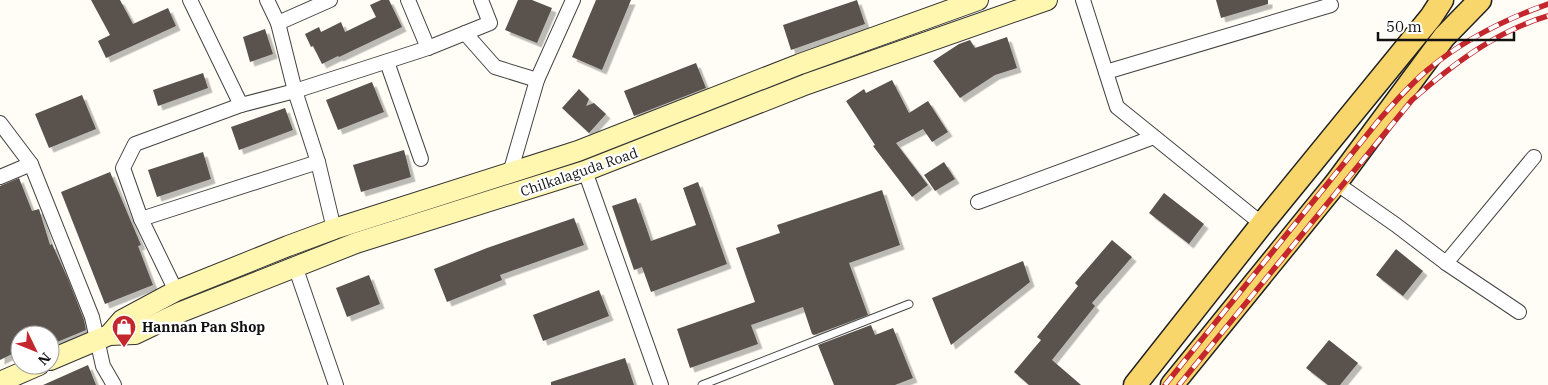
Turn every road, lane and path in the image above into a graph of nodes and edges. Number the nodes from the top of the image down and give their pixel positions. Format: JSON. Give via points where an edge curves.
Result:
{"nodes":[{"id":1,"x":190,"y":0,"type":"edge"},
{"id":2,"x":266,"y":0,"type":"edge"},
{"id":3,"x":330,"y":0,"type":"edge"},
{"id":4,"x":408,"y":0,"type":"edge"},
{"id":5,"x":481,"y":0,"type":"edge"},
{"id":6,"x":573,"y":0,"type":"edge"},
{"id":7,"x":978,"y":0,"type":"edge"},
{"id":8,"x":1047,"y":0,"type":"edge"},
{"id":9,"x":1083,"y":0,"type":"edge"},
{"id":10,"x":1442,"y":0,"type":"edge"},
{"id":11,"x":1480,"y":0,"type":"edge"},
{"id":12,"x":1331,"y":5,"type":"dead end"},
{"id":13,"x":278,"y":23,"type":"junction"},
{"id":14,"x":465,"y":33,"type":"junction"},
{"id":15,"x":428,"y":48,"type":"junction"},
{"id":16,"x":387,"y":62,"type":"junction"},
{"id":17,"x":1106,"y":72,"type":"junction"},
{"id":18,"x":537,"y":80,"type":"junction"},
{"id":19,"x":295,"y":91,"type":"junction"},
{"id":20,"x":241,"y":105,"type":"junction"},
{"id":21,"x":0,"y":123,"type":"edge"},
{"id":22,"x":1154,"y":138,"type":"junction"},
{"id":23,"x":1534,"y":157,"type":"dead end"},
{"id":24,"x":420,"y":159,"type":"dead end"},
{"id":25,"x":318,"y":162,"type":"junction"},
{"id":26,"x":31,"y":164,"type":"junction"},
{"id":27,"x":585,"y":171,"type":"junction"},
{"id":28,"x":510,"y":173,"type":"junction"},
{"id":29,"x":0,"y":177,"type":"edge"},
{"id":30,"x":1336,"y":183,"type":"junction"},
{"id":31,"x":978,"y":202,"type":"dead end"},
{"id":32,"x":141,"y":220,"type":"junction"},
{"id":33,"x":1262,"y":224,"type":"junction"},
{"id":34,"x":334,"y":229,"type":"junction"},
{"id":35,"x":1446,"y":263,"type":"junction"},
{"id":36,"x":295,"y":266,"type":"junction"},
{"id":37,"x":176,"y":291,"type":"junction"},
{"id":38,"x":909,"y":304,"type":"dead end"},
{"id":39,"x":1519,"y":312,"type":"dead end"},
{"id":40,"x":103,"y":338,"type":"junction"},
{"id":41,"x":60,"y":356,"type":"edge"},
{"id":42,"x":16,"y":375,"type":"edge"},
{"id":43,"x":0,"y":382,"type":"edge"},
{"id":44,"x":114,"y":385,"type":"edge"},
{"id":45,"x":336,"y":385,"type":"edge"},
{"id":46,"x":662,"y":385,"type":"edge"},
{"id":47,"x":702,"y":385,"type":"edge"},
{"id":48,"x":1135,"y":385,"type":"edge"},
{"id":49,"x":1172,"y":385,"type":"edge"}],
"edges":[{"from":1,"to":20,"type":"street"},
{"from":2,"to":13,"type":"street"},
{"from":3,"to":13,"type":"street"},
{"from":4,"to":15,"type":"street"},
{"from":5,"to":14,"type":"street","via":[[490,23]]},
{"from":6,"to":18,"type":"street"},
{"from":7,"to":28,"type":"main road","name":"Chilkalaguda Road","via":[[800,64],[578,151]]},
{"from":8,"to":27,"type":"main road","name":"Chilkalaguda Road","via":[[807,84]]},
{"from":9,"to":17,"type":"street"},
{"from":10,"to":33,"type":"main road"},
{"from":11,"to":30,"type":"main road","via":[[1444,37]]},
{"from":12,"to":17,"type":"street"},
{"from":13,"to":19,"type":"street"},
{"from":14,"to":15,"type":"street"},
{"from":14,"to":18,"type":"street","via":[[495,67]]},
{"from":15,"to":16,"type":"street"},
{"from":16,"to":19,"type":"street"},
{"from":16,"to":24,"type":"street"},
{"from":17,"to":22,"type":"street","via":[[1117,107]]},
{"from":18,"to":28,"type":"street"},
{"from":19,"to":20,"type":"street"},
{"from":19,"to":25,"type":"street"},
{"from":20,"to":32,"type":"street","via":[[135,144],[123,168]]},
{"from":21,"to":26,"type":"street"},
{"from":22,"to":31,"type":"street"},
{"from":22,"to":33,"type":"street"},
{"from":23,"to":35,"type":"street"},
{"from":25,"to":32,"type":"street"},
{"from":25,"to":34,"type":"street"},
{"from":26,"to":29,"type":"street"},
{"from":26,"to":40,"type":"street"},
{"from":27,"to":36,"type":"main road","name":"Chilkalaguda Road","via":[[356,243]]},
{"from":27,"to":46,"type":"street"},
{"from":28,"to":34,"type":"main road","name":"Chilkalaguda Road"},
{"from":30,"to":35,"type":"street"},
{"from":30,"to":49,"type":"main road"},
{"from":32,"to":37,"type":"street"},
{"from":33,"to":48,"type":"main road"},
{"from":34,"to":37,"type":"main road","name":"Chilkalaguda Road"},
{"from":35,"to":39,"type":"street"},
{"from":36,"to":40,"type":"main road","name":"Chilkalaguda Road","via":[[135,334]]},
{"from":36,"to":45,"type":"street"},
{"from":37,"to":40,"type":"main road","name":"Chilkalaguda Road","via":[[122,320]]},
{"from":38,"to":47,"type":"lane"},
{"from":40,"to":41,"type":"main road","name":"Chilkalaguda Road"},
{"from":40,"to":44,"type":"street","via":[[103,366]]},
{"from":42,"to":43,"type":"main road"}]}
